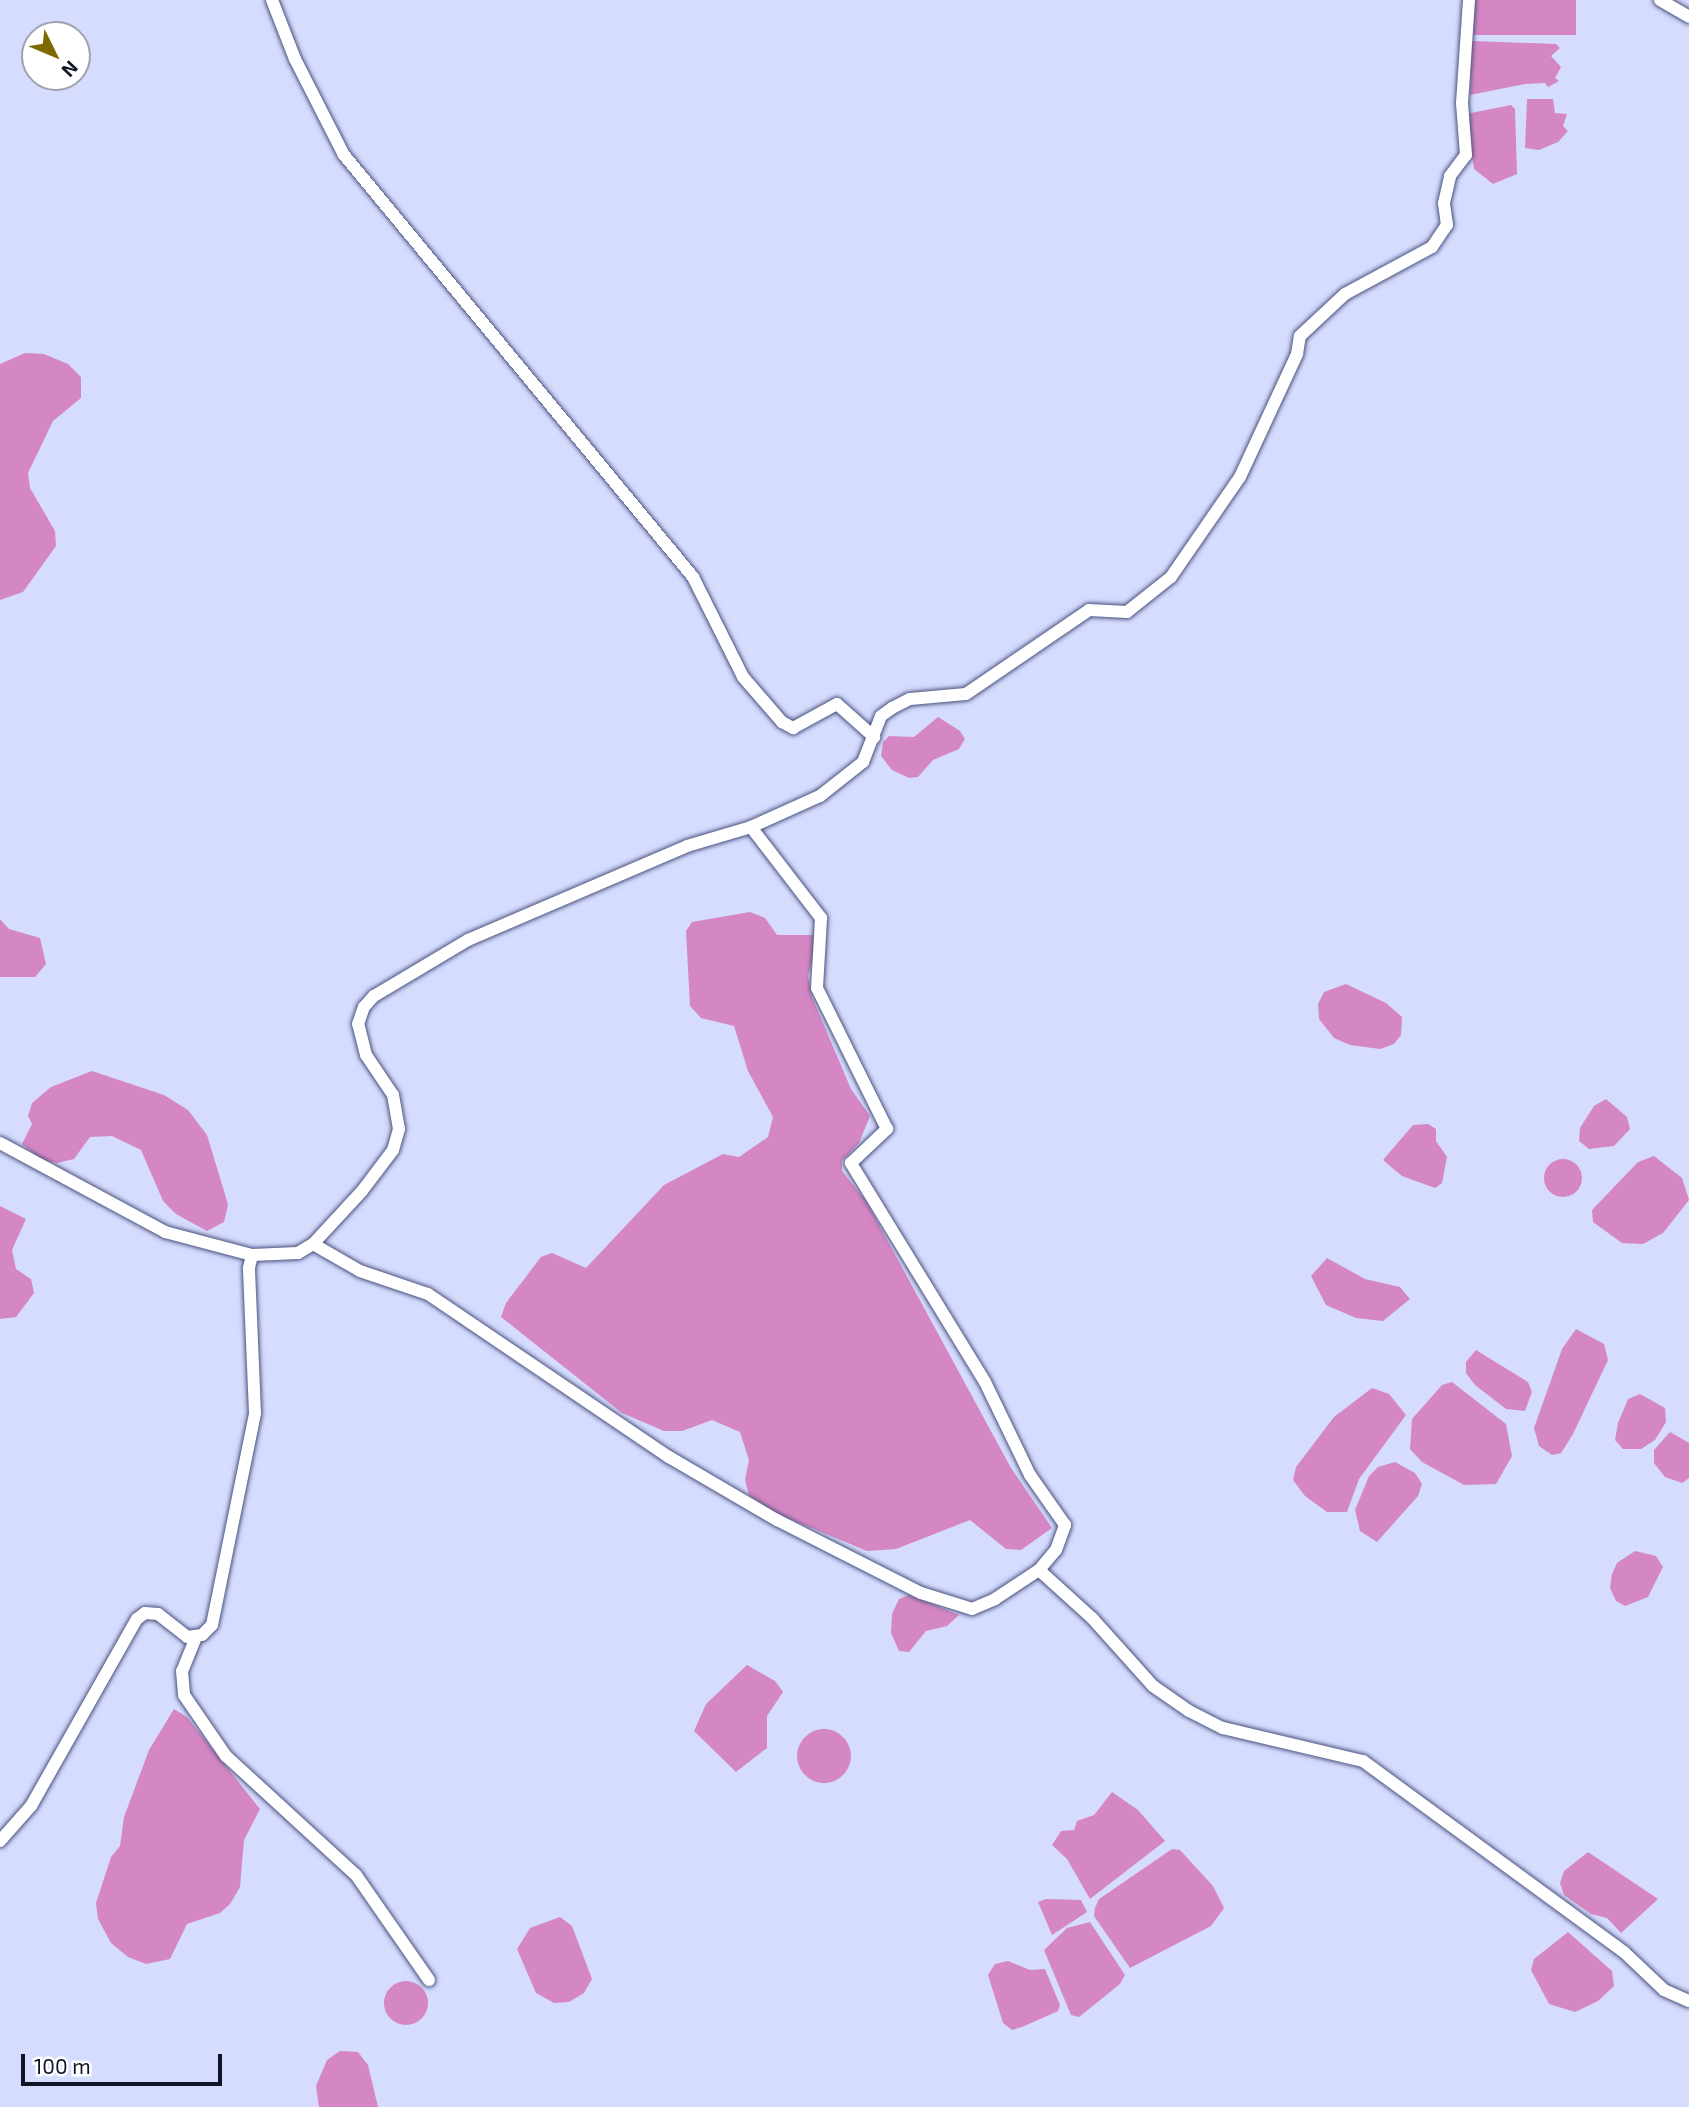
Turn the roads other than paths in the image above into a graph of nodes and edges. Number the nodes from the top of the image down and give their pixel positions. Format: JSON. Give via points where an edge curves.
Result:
{"nodes":[{"id":1,"x":272,"y":0,"type":"edge"},
{"id":2,"x":1469,"y":0,"type":"edge"},
{"id":3,"x":1660,"y":0,"type":"edge"},
{"id":4,"x":1689,"y":17,"type":"edge"},
{"id":5,"x":874,"y":737,"type":"junction"},
{"id":6,"x":751,"y":827,"type":"junction"},
{"id":7,"x":0,"y":1143,"type":"edge"},
{"id":8,"x":313,"y":1244,"type":"junction"},
{"id":9,"x":252,"y":1255,"type":"junction"},
{"id":10,"x":1039,"y":1570,"type":"junction"},
{"id":11,"x":196,"y":1637,"type":"junction"},
{"id":12,"x":0,"y":1841,"type":"edge"},
{"id":13,"x":429,"y":1980,"type":"dead end"},
{"id":14,"x":1689,"y":2001,"type":"edge"}],
"edges":[{"from":1,"to":5,"type":"street","via":[[295,59],[344,155],[693,577],[743,677],[782,722],[793,728],[837,704]]},
{"from":2,"to":5,"type":"street","via":[[1462,103],[1466,155],[1450,176],[1444,203],[1447,225],[1432,247],[1345,294],[1300,336],[1297,354],[1240,477],[1171,577],[1127,612],[1090,610],[966,694],[910,699],[892,708],[881,716]]},
{"from":3,"to":4,"type":"street"},
{"from":5,"to":6,"type":"street","via":[[863,762],[834,788]]},
{"from":6,"to":8,"type":"street","via":[[720,833],[468,940],[374,996],[358,1024],[366,1055],[393,1095],[399,1129],[393,1150],[370,1181]]},
{"from":6,"to":10,"type":"street","via":[[821,918],[817,988],[887,1129],[851,1163],[985,1382],[1030,1475],[1065,1525],[1056,1550]]},
{"from":7,"to":9,"type":"street","via":[[165,1232]]},
{"from":8,"to":9,"type":"street","via":[[298,1253]]},
{"from":8,"to":10,"type":"street","via":[[360,1271],[429,1294],[669,1457],[777,1520],[921,1593],[972,1609]]},
{"from":9,"to":11,"type":"street","via":[[255,1413],[215,1616],[209,1629]]},
{"from":10,"to":14,"type":"street","via":[[1153,1685],[1189,1711],[1223,1728],[1363,1761],[1624,1952],[1664,1990]]},
{"from":11,"to":12,"type":"street","via":[[178,1632],[158,1614],[137,1619],[32,1807]]},
{"from":11,"to":13,"type":"street","via":[[182,1671],[184,1695],[226,1756],[356,1875]]}]}
